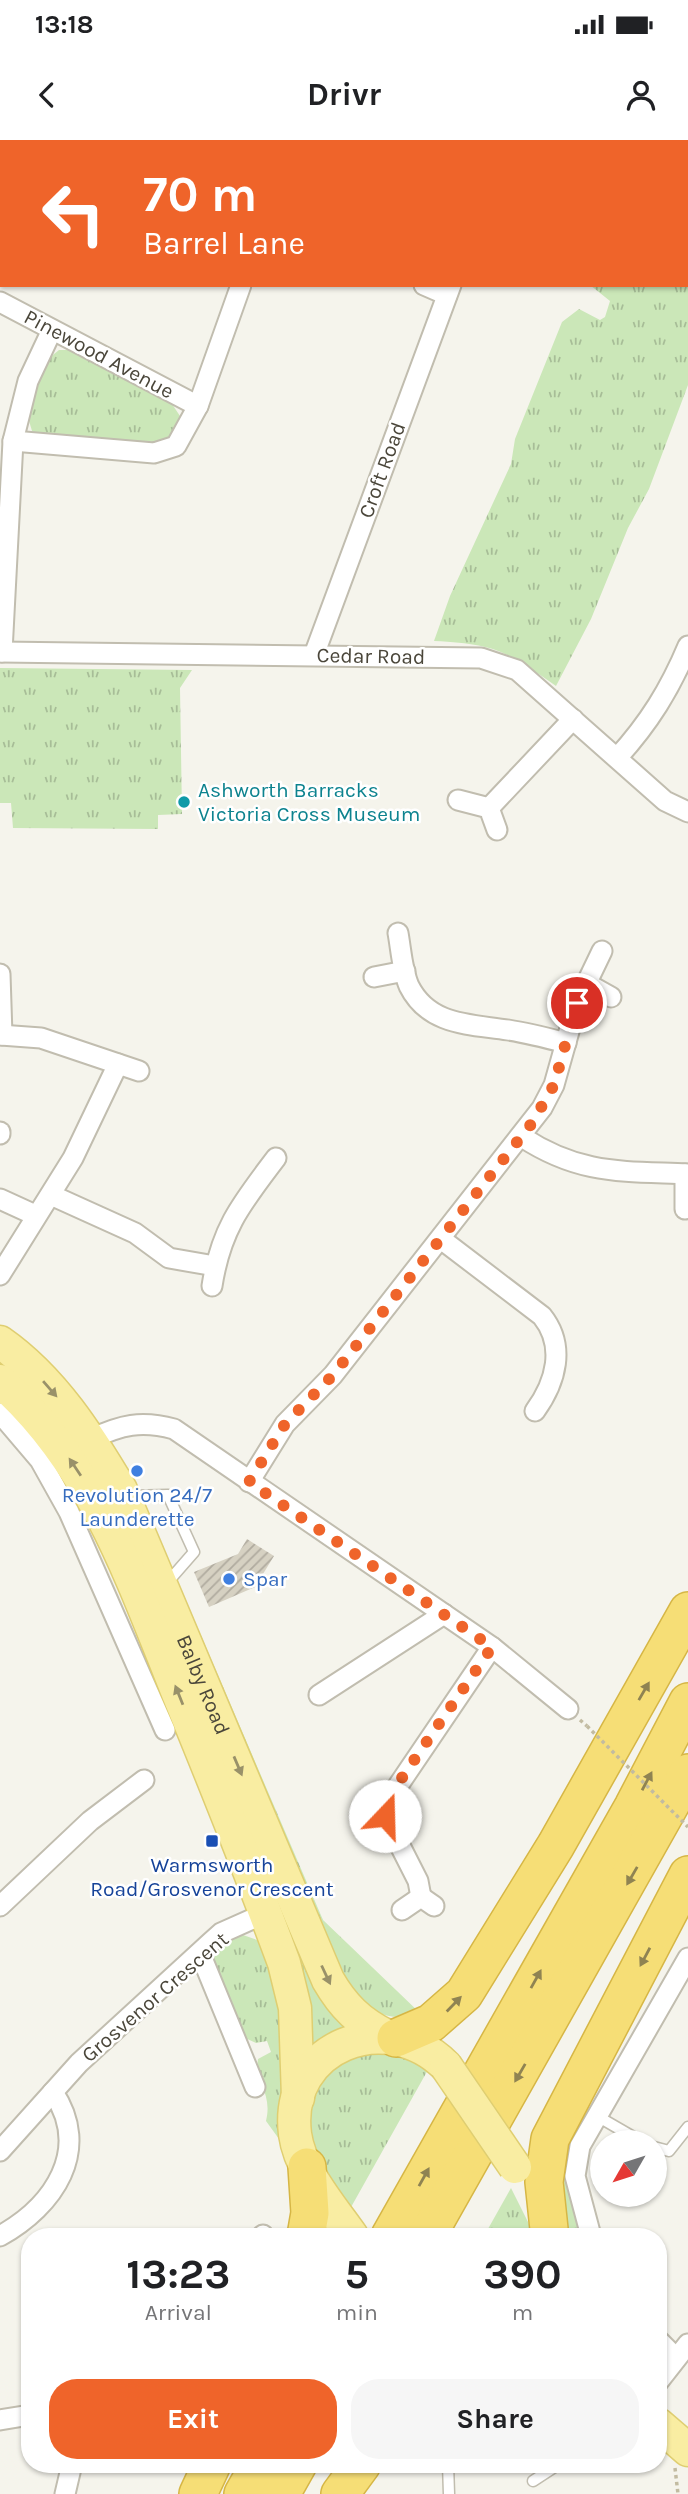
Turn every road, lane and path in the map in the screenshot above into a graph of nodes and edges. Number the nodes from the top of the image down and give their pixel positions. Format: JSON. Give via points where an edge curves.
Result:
{"nodes":[{"id":1,"x":240,"y":287,"type":"edge"},
{"id":2,"x":449,"y":290,"type":"edge"},
{"id":3,"x":0,"y":302,"type":"edge"},
{"id":4,"x":52,"y":330,"type":"junction"},
{"id":5,"x":198,"y":406,"type":"junction"},
{"id":6,"x":13,"y":441,"type":"junction"},
{"id":7,"x":688,"y":646,"type":"edge"},
{"id":8,"x":1,"y":652,"type":"edge"},
{"id":9,"x":314,"y":655,"type":"junction"},
{"id":10,"x":573,"y":719,"type":"junction"},
{"id":11,"x":617,"y":758,"type":"junction"},
{"id":12,"x":458,"y":800,"type":"dead end"},
{"id":13,"x":489,"y":808,"type":"junction"},
{"id":14,"x":688,"y":812,"type":"edge"},
{"id":15,"x":497,"y":830,"type":"dead end"},
{"id":16,"x":398,"y":933,"type":"dead end"},
{"id":17,"x":602,"y":951,"type":"dead end"},
{"id":18,"x":405,"y":971,"type":"junction"},
{"id":19,"x":0,"y":974,"type":"edge"},
{"id":20,"x":374,"y":977,"type":"dead end"},
{"id":21,"x":586,"y":983,"type":"junction"},
{"id":22,"x":611,"y":997,"type":"dead end"},
{"id":23,"x":1,"y":1035,"type":"edge"},
{"id":24,"x":566,"y":1042,"type":"junction"},
{"id":25,"x":118,"y":1064,"type":"junction"},
{"id":26,"x":139,"y":1071,"type":"dead end"},
{"id":27,"x":522,"y":1138,"type":"junction"},
{"id":28,"x":276,"y":1158,"type":"dead end"},
{"id":29,"x":686,"y":1174,"type":"edge"},
{"id":30,"x":51,"y":1195,"type":"junction"},
{"id":31,"x":0,"y":1199,"type":"edge"},
{"id":32,"x":685,"y":1209,"type":"dead end"},
{"id":33,"x":35,"y":1214,"type":"junction"},
{"id":34,"x":441,"y":1239,"type":"junction"},
{"id":35,"x":215,"y":1266,"type":"junction"},
{"id":36,"x":0,"y":1275,"type":"edge"},
{"id":37,"x":212,"y":1286,"type":"dead end"},
{"id":38,"x":0,"y":1342,"type":"edge"},
{"id":39,"x":0,"y":1381,"type":"edge"},
{"id":40,"x":535,"y":1410,"type":"dead end"},
{"id":41,"x":0,"y":1413,"type":"edge"},
{"id":42,"x":91,"y":1439,"type":"junction"},
{"id":43,"x":249,"y":1482,"type":"junction"},
{"id":44,"x":123,"y":1496,"type":"junction"},
{"id":45,"x":163,"y":1587,"type":"junction"},
{"id":46,"x":688,"y":1611,"type":"edge"},
{"id":47,"x":444,"y":1614,"type":"junction"},
{"id":48,"x":492,"y":1647,"type":"junction"},
{"id":49,"x":319,"y":1695,"type":"dead end"},
{"id":50,"x":688,"y":1702,"type":"edge"},
{"id":51,"x":568,"y":1709,"type":"dead end"},
{"id":52,"x":587,"y":1726,"type":"dead end"},
{"id":53,"x":165,"y":1730,"type":"dead end"},
{"id":54,"x":688,"y":1773,"type":"edge"},
{"id":55,"x":144,"y":1780,"type":"dead end"},
{"id":56,"x":688,"y":1826,"type":"edge"},
{"id":57,"x":688,"y":1875,"type":"edge"},
{"id":58,"x":0,"y":1906,"type":"edge"},
{"id":59,"x":402,"y":1910,"type":"dead end"},
{"id":60,"x":266,"y":1913,"type":"junction"},
{"id":61,"x":200,"y":1953,"type":"junction"},
{"id":62,"x":688,"y":1958,"type":"edge"},
{"id":63,"x":392,"y":2037,"type":"junction"},
{"id":64,"x":255,"y":2087,"type":"dead end"},
{"id":65,"x":53,"y":2092,"type":"junction"},
{"id":66,"x":298,"y":2098,"type":"junction"},
{"id":67,"x":596,"y":2115,"type":"junction"},
{"id":68,"x":688,"y":2127,"type":"edge"},
{"id":69,"x":622,"y":2130,"type":"edge"},
{"id":70,"x":667,"y":2150,"type":"edge"},
{"id":71,"x":0,"y":2151,"type":"edge"},
{"id":72,"x":307,"y":2167,"type":"junction"},
{"id":73,"x":307,"y":2228,"type":"edge"},
{"id":74,"x":346,"y":2228,"type":"edge"},
{"id":75,"x":395,"y":2228,"type":"edge"},
{"id":76,"x":432,"y":2228,"type":"edge"},
{"id":77,"x":549,"y":2228,"type":"edge"},
{"id":78,"x":550,"y":2228,"type":"edge"},
{"id":79,"x":589,"y":2228,"type":"edge"},
{"id":80,"x":0,"y":2236,"type":"edge"},
{"id":81,"x":682,"y":2351,"type":"edge"},
{"id":82,"x":667,"y":2370,"type":"edge"},
{"id":83,"x":21,"y":2416,"type":"edge"},
{"id":84,"x":0,"y":2420,"type":"edge"},
{"id":85,"x":667,"y":2432,"type":"edge"},
{"id":86,"x":667,"y":2448,"type":"edge"},
{"id":87,"x":688,"y":2450,"type":"edge"},
{"id":88,"x":688,"y":2458,"type":"edge"},
{"id":89,"x":70,"y":2473,"type":"edge"},
{"id":90,"x":208,"y":2473,"type":"edge"},
{"id":91,"x":255,"y":2473,"type":"edge"},
{"id":92,"x":293,"y":2473,"type":"edge"},
{"id":93,"x":355,"y":2473,"type":"edge"},
{"id":94,"x":448,"y":2473,"type":"edge"},
{"id":95,"x":545,"y":2473,"type":"edge"},
{"id":96,"x":533,"y":2481,"type":"dead end"},
{"id":97,"x":65,"y":2494,"type":"edge"},
{"id":98,"x":198,"y":2494,"type":"edge"},
{"id":99,"x":243,"y":2494,"type":"edge"},
{"id":100,"x":281,"y":2494,"type":"edge"},
{"id":101,"x":340,"y":2494,"type":"edge"},
{"id":102,"x":449,"y":2494,"type":"edge"}],
"edges":[{"from":1,"to":5,"type":"street"},
{"from":2,"to":9,"type":"street","name":"Croft Road"},
{"from":3,"to":4,"type":"street","name":"Pinewood Avenue"},
{"from":4,"to":5,"type":"street","name":"Pinewood Avenue"},
{"from":4,"to":6,"type":"street","via":[[28,381]]},
{"from":5,"to":6,"type":"street","via":[[182,439],[166,451]]},
{"from":6,"to":8,"type":"street"},
{"from":7,"to":11,"type":"street","via":[[665,697]]},
{"from":8,"to":9,"type":"street","name":"Cedar Road"},
{"from":9,"to":10,"type":"street","name":"Cedar Road","via":[[481,658],[517,670]]},
{"from":10,"to":11,"type":"street","name":"Cedar Road"},
{"from":10,"to":13,"type":"street"},
{"from":11,"to":14,"type":"street","name":"Cedar Road","via":[[665,801]]},
{"from":12,"to":13,"type":"street"},
{"from":13,"to":15,"type":"street"},
{"from":16,"to":18,"type":"street"},
{"from":17,"to":21,"type":"street"},
{"from":18,"to":20,"type":"street"},
{"from":18,"to":24,"type":"street","via":[[409,985],[428,1009],[454,1024]]},
{"from":19,"to":23,"type":"street"},
{"from":21,"to":22,"type":"street"},
{"from":21,"to":24,"type":"street"},
{"from":23,"to":25,"type":"street","via":[[41,1038]]},
{"from":24,"to":27,"type":"street","via":[[554,1085]]},
{"from":25,"to":26,"type":"street"},
{"from":25,"to":30,"type":"street"},
{"from":27,"to":29,"type":"street","via":[[547,1153],[601,1171]]},
{"from":27,"to":34,"type":"street"},
{"from":28,"to":35,"type":"street","via":[[234,1213]]},
{"from":29,"to":32,"type":"street"},
{"from":30,"to":33,"type":"street"},
{"from":30,"to":35,"type":"street","via":[[135,1233],[169,1258]]},
{"from":31,"to":33,"type":"street"},
{"from":33,"to":36,"type":"street"},
{"from":34,"to":40,"type":"street","via":[[550,1326],[557,1347],[554,1377]]},
{"from":34,"to":43,"type":"street","via":[[333,1375],[285,1424]]},
{"from":35,"to":37,"type":"street"},
{"from":38,"to":42,"type":"main road","name":"Balby Road","one_way":true,"via":[[37,1374]]},
{"from":60,"to":39,"type":"main road","name":"Balby Road","one_way":true,"via":[[109,1527],[77,1469],[47,1429]]},
{"from":41,"to":53,"type":"street","via":[[40,1460],[69,1512]]},
{"from":42,"to":43,"type":"street","via":[[131,1423],[174,1429]]},
{"from":42,"to":44,"type":"main road","name":"Balby Road"},
{"from":43,"to":47,"type":"street"},
{"from":44,"to":45,"type":"main road","name":"Balby Road"},
{"from":44,"to":45,"type":"lane","via":[[168,1495],[194,1552]]},
{"from":45,"to":63,"type":"main road","name":"Balby Road","one_way":true,"via":[[328,1980],[356,2018]]},
{"from":63,"to":46,"type":"highway","one_way":true,"via":[[431,2023],[464,1994],[556,1845]]},
{"from":47,"to":48,"type":"street"},
{"from":47,"to":49,"type":"street"},
{"from":48,"to":51,"type":"street"},
{"from":48,"to":59,"type":"street","via":[[385,1805],[385,1816],[428,1901]]},
{"from":75,"to":50,"type":"highway","one_way":true},
{"from":52,"to":56,"type":"path","bridge":true},
{"from":54,"to":76,"type":"highway","one_way":true},
{"from":55,"to":58,"type":"street","via":[[90,1821]]},
{"from":57,"to":78,"type":"highway","one_way":true,"via":[[550,2139],[544,2175]]},
{"from":60,"to":61,"type":"street","name":"Grosvenor Crescent","via":[[221,1933]]},
{"from":60,"to":66,"type":"main road","name":"Balby Road","via":[[295,2008]]},
{"from":61,"to":64,"type":"street","via":[[252,2053]]},
{"from":61,"to":65,"type":"street","name":"Grosvenor Crescent"},
{"from":62,"to":67,"type":"street"},
{"from":63,"to":66,"type":"main road","via":[[354,2040],[324,2056]]},
{"from":63,"to":77,"type":"main road","name":"Balby Road","bridge":true,"via":[[424,2048],[446,2066],[531,2191]]},
{"from":65,"to":71,"type":"street","name":"Grosvenor Crescent"},
{"from":65,"to":80,"type":"street","via":[[65,2111],[70,2132],[66,2166],[34,2212]]},
{"from":66,"to":72,"type":"main road","name":"Balby Road","via":[[295,2134]]},
{"from":67,"to":69,"type":"lane"},
{"from":67,"to":79,"type":"street","via":[[580,2146],[575,2176]]},
{"from":68,"to":70,"type":"lane"},
{"from":72,"to":73,"type":"highway"},
{"from":72,"to":74,"type":"main road","name":"Balby Road"},
{"from":81,"to":82,"type":"street"},
{"from":83,"to":84,"type":"street"},
{"from":85,"to":87,"type":"main road"},
{"from":86,"to":88,"type":"main road"},
{"from":89,"to":97,"type":"street"},
{"from":90,"to":98,"type":"highway"},
{"from":91,"to":99,"type":"highway"},
{"from":92,"to":100,"type":"highway"},
{"from":93,"to":101,"type":"highway"},
{"from":94,"to":102,"type":"lane"},
{"from":95,"to":96,"type":"lane"}]}
